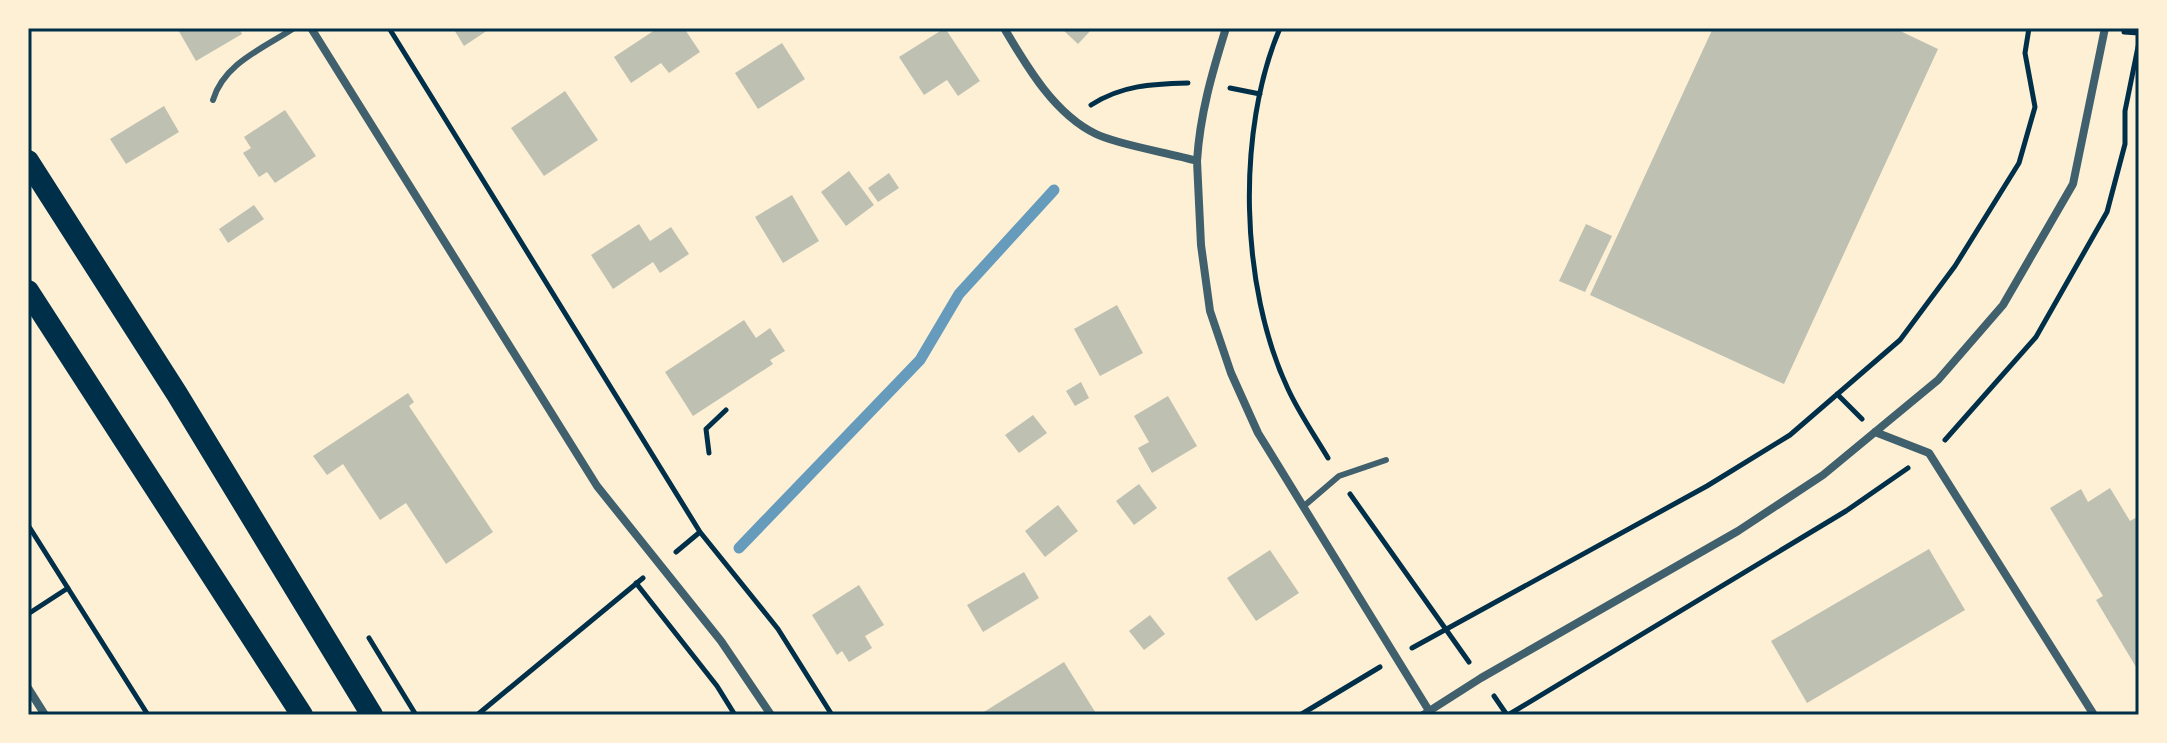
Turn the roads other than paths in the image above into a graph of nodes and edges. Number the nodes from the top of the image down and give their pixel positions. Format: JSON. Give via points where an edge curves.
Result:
{"nodes":[{"id":1,"x":294,"y":28,"type":"edge"},
{"id":2,"x":311,"y":28,"type":"edge"},
{"id":3,"x":1004,"y":28,"type":"edge"},
{"id":4,"x":1226,"y":28,"type":"edge"},
{"id":5,"x":2105,"y":28,"type":"edge"},
{"id":6,"x":213,"y":100,"type":"dead end"},
{"id":7,"x":28,"y":161,"type":"edge"},
{"id":8,"x":1197,"y":161,"type":"junction"},
{"id":9,"x":28,"y":291,"type":"edge"},
{"id":10,"x":1875,"y":432,"type":"junction"},
{"id":11,"x":1386,"y":460,"type":"dead end"},
{"id":12,"x":1304,"y":506,"type":"junction"},
{"id":13,"x":28,"y":688,"type":"edge"},
{"id":14,"x":1428,"y":714,"type":"edge"},
{"id":15,"x":45,"y":715,"type":"edge"},
{"id":16,"x":302,"y":715,"type":"edge"},
{"id":17,"x":372,"y":715,"type":"edge"},
{"id":18,"x":771,"y":715,"type":"edge"},
{"id":19,"x":2094,"y":715,"type":"edge"}],
"edges":[{"from":1,"to":6,"type":"lane","via":[[231,69],[218,82]]},
{"from":2,"to":18,"type":"street","via":[[597,486],[721,641]]},
{"from":3,"to":8,"type":"street","via":[[1030,72],[1072,118],[1096,135]]},
{"from":4,"to":8,"type":"street","via":[[1208,83]]},
{"from":5,"to":10,"type":"street","via":[[2073,184],[2003,305],[1938,380]]},
{"from":7,"to":17,"type":"highway"},
{"from":8,"to":12,"type":"street","via":[[1210,311],[1258,433]]},
{"from":9,"to":16,"type":"highway"},
{"from":10,"to":14,"type":"street","via":[[1823,475],[1738,531],[1481,678]]},
{"from":10,"to":19,"type":"street","via":[[1929,453]]},
{"from":11,"to":12,"type":"lane","via":[[1339,476]]},
{"from":12,"to":14,"type":"street"},
{"from":13,"to":15,"type":"street"}]}
